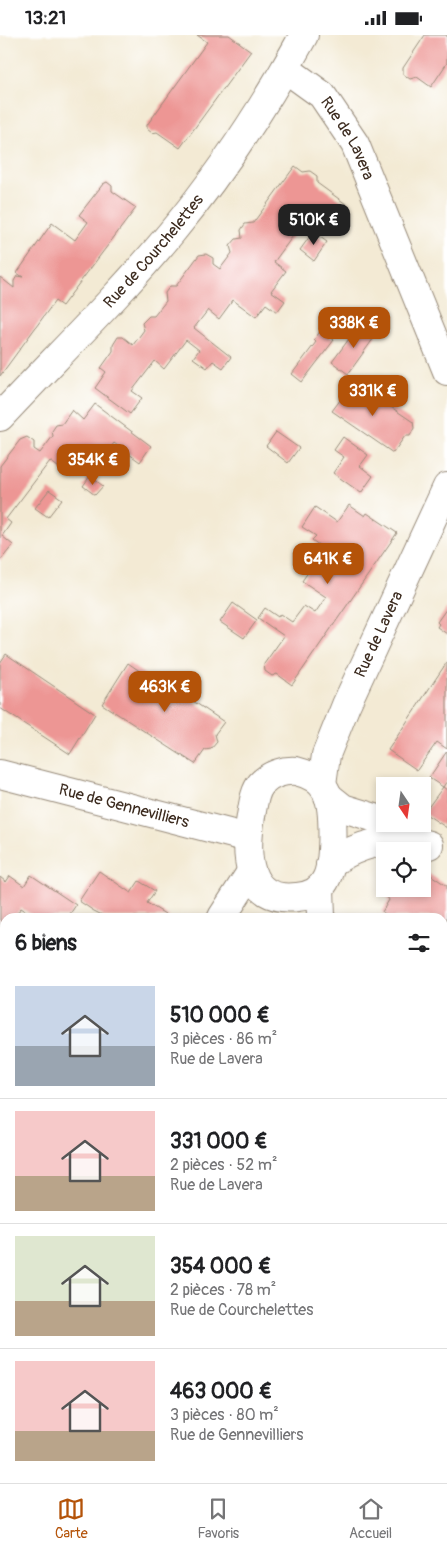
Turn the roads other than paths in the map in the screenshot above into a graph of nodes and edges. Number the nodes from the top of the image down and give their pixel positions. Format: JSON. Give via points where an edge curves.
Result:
{"nodes":[{"id":1,"x":304,"y":35,"type":"edge"},
{"id":2,"x":286,"y":69,"type":"junction"},
{"id":3,"x":447,"y":371,"type":"edge"},
{"id":4,"x":0,"y":417,"type":"edge"},
{"id":5,"x":447,"y":487,"type":"edge"},
{"id":6,"x":0,"y":774,"type":"edge"},
{"id":7,"x":325,"y":790,"type":"junction"},
{"id":8,"x":376,"y":818,"type":"edge"},
{"id":9,"x":407,"y":833,"type":"edge"},
{"id":10,"x":248,"y":839,"type":"junction"},
{"id":11,"x":438,"y":850,"type":"edge"},
{"id":12,"x":252,"y":872,"type":"junction"},
{"id":13,"x":325,"y":876,"type":"junction"},
{"id":14,"x":225,"y":913,"type":"edge"},
{"id":15,"x":321,"y":913,"type":"edge"}],
"edges":[{"from":1,"to":2,"type":"street"},
{"from":2,"to":3,"type":"street","name":"Rue de Lavera","via":[[322,95],[355,144]]},
{"from":2,"to":4,"type":"street","name":"Rue de Courchelettes","via":[[172,233]]},
{"from":5,"to":7,"type":"street","name":"Rue de Lavera","via":[[346,705],[326,755]]},
{"from":6,"to":10,"type":"street","name":"Rue de Gennevilliers"},
{"from":7,"to":8,"type":"street","via":[[350,811]]},
{"from":7,"to":10,"type":"street","via":[[310,776],[296,771],[281,772],[266,780],[255,796]]},
{"from":7,"to":13,"type":"street","via":[[331,829]]},
{"from":9,"to":11,"type":"street"},
{"from":10,"to":12,"type":"street"},
{"from":11,"to":13,"type":"street","via":[[401,839],[378,842],[352,851]]},
{"from":12,"to":13,"type":"street","via":[[263,889],[275,895],[300,897]]},
{"from":12,"to":14,"type":"street"},
{"from":13,"to":15,"type":"street"}]}
